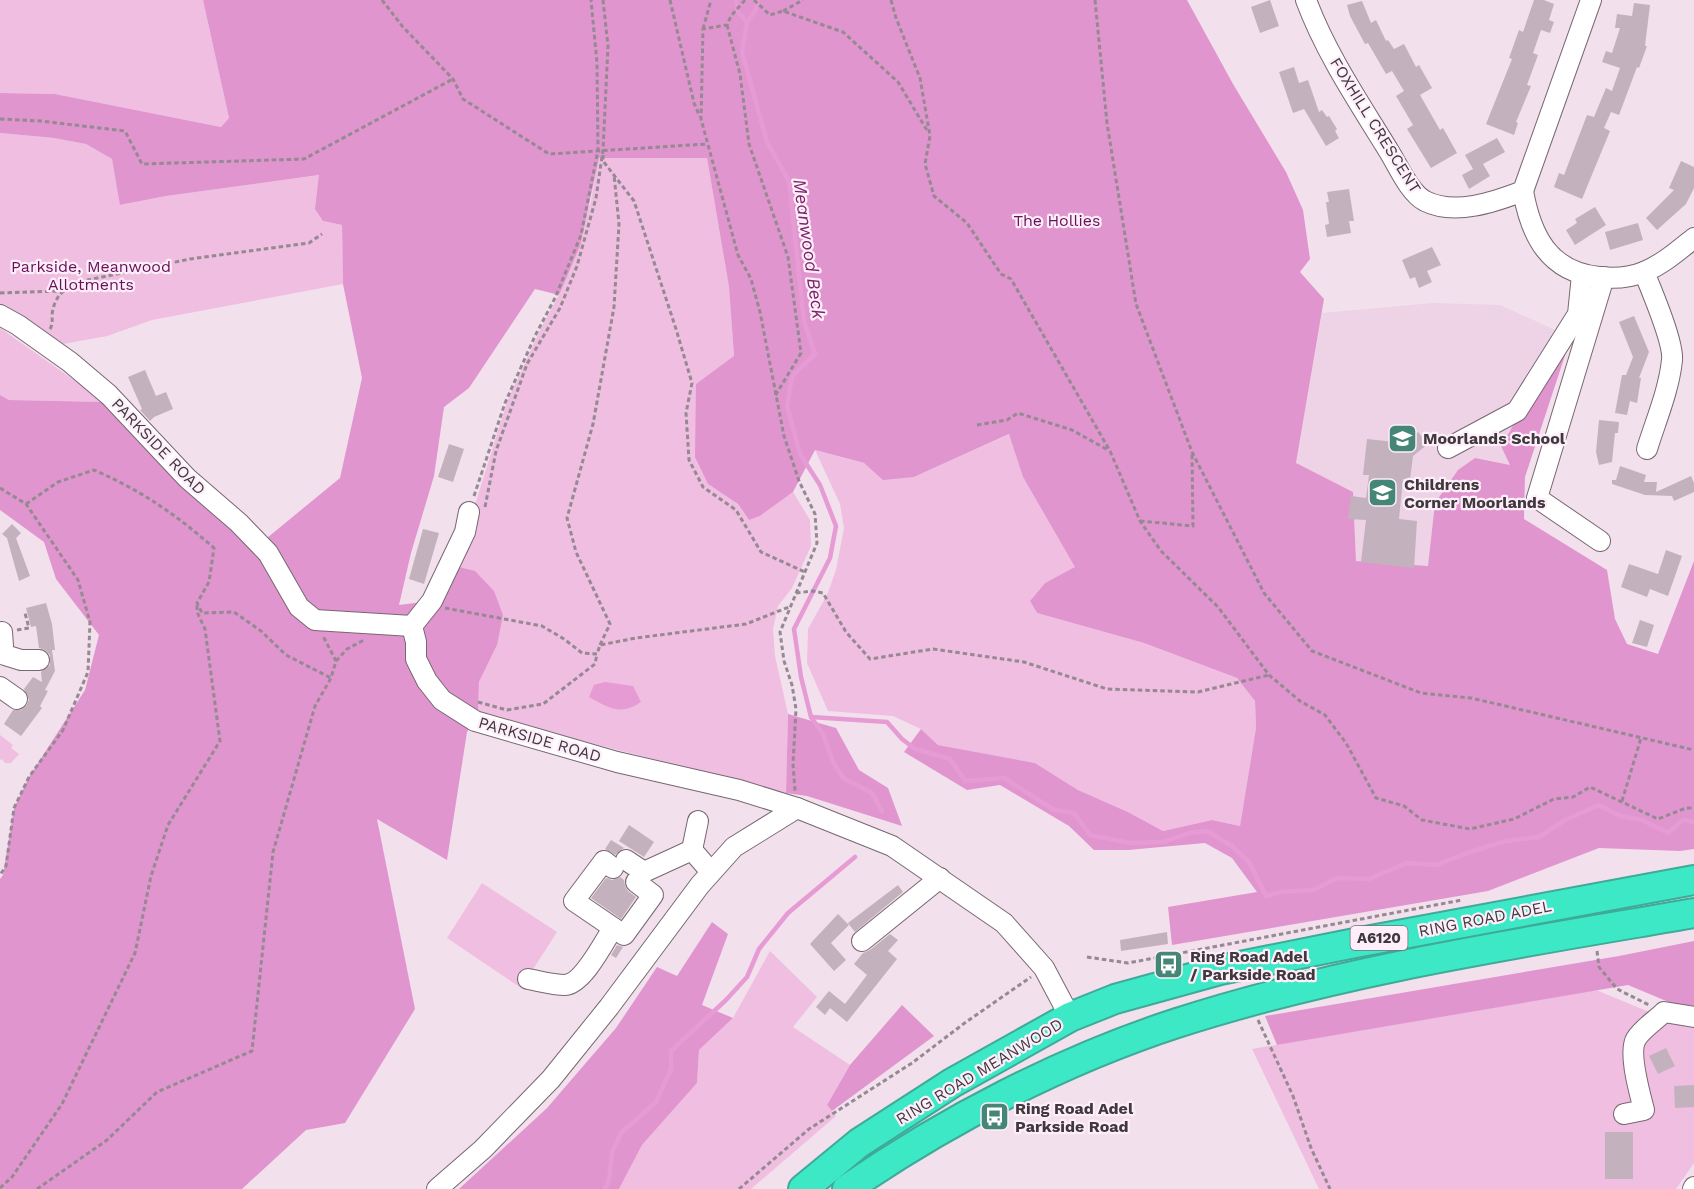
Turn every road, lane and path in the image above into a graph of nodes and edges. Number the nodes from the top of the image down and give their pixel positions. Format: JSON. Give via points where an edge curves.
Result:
{"nodes":[{"id":1,"x":382,"y":0,"type":"edge"},
{"id":2,"x":591,"y":0,"type":"edge"},
{"id":3,"x":603,"y":0,"type":"edge"},
{"id":4,"x":670,"y":0,"type":"edge"},
{"id":5,"x":711,"y":0,"type":"edge"},
{"id":6,"x":745,"y":0,"type":"edge"},
{"id":7,"x":754,"y":0,"type":"edge"},
{"id":8,"x":803,"y":0,"type":"edge"},
{"id":9,"x":891,"y":0,"type":"edge"},
{"id":10,"x":1095,"y":0,"type":"edge"},
{"id":11,"x":1306,"y":0,"type":"edge"},
{"id":12,"x":1591,"y":0,"type":"edge"},
{"id":13,"x":783,"y":11,"type":"junction"},
{"id":14,"x":727,"y":26,"type":"junction"},
{"id":15,"x":703,"y":29,"type":"junction"},
{"id":16,"x":453,"y":79,"type":"junction"},
{"id":17,"x":0,"y":118,"type":"edge"},
{"id":18,"x":701,"y":119,"type":"junction"},
{"id":19,"x":930,"y":136,"type":"junction"},
{"id":20,"x":707,"y":144,"type":"junction"},
{"id":21,"x":600,"y":150,"type":"junction"},
{"id":22,"x":613,"y":172,"type":"junction"},
{"id":23,"x":1523,"y":191,"type":"junction"},
{"id":24,"x":322,"y":234,"type":"dead end"},
{"id":25,"x":1694,"y":237,"type":"edge"},
{"id":26,"x":1644,"y":272,"type":"junction"},
{"id":27,"x":1582,"y":275,"type":"junction"},
{"id":28,"x":1604,"y":278,"type":"junction"},
{"id":29,"x":63,"y":291,"type":"junction"},
{"id":30,"x":0,"y":293,"type":"edge"},
{"id":31,"x":0,"y":315,"type":"edge"},
{"id":32,"x":42,"y":342,"type":"junction"},
{"id":33,"x":775,"y":396,"type":"junction"},
{"id":34,"x":977,"y":425,"type":"dead end"},
{"id":35,"x":1448,"y":448,"type":"dead end"},
{"id":36,"x":1647,"y":449,"type":"dead end"},
{"id":37,"x":1110,"y":451,"type":"junction"},
{"id":38,"x":1192,"y":452,"type":"junction"},
{"id":39,"x":26,"y":504,"type":"dead end"},
{"id":40,"x":476,"y":513,"type":"junction"},
{"id":41,"x":1140,"y":521,"type":"junction"},
{"id":42,"x":1600,"y":541,"type":"dead end"},
{"id":43,"x":805,"y":572,"type":"junction"},
{"id":44,"x":796,"y":593,"type":"junction"},
{"id":45,"x":447,"y":597,"type":"dead end"},
{"id":46,"x":197,"y":603,"type":"junction"},
{"id":47,"x":789,"y":607,"type":"junction"},
{"id":48,"x":25,"y":613,"type":"dead end"},
{"id":49,"x":315,"y":620,"type":"junction"},
{"id":50,"x":412,"y":627,"type":"junction"},
{"id":51,"x":600,"y":645,"type":"junction"},
{"id":52,"x":4,"y":647,"type":"edge"},
{"id":53,"x":597,"y":654,"type":"junction"},
{"id":54,"x":39,"y":660,"type":"dead end"},
{"id":55,"x":1269,"y":675,"type":"junction"},
{"id":56,"x":331,"y":678,"type":"junction"},
{"id":57,"x":0,"y":687,"type":"edge"},
{"id":58,"x":17,"y":699,"type":"dead end"},
{"id":59,"x":469,"y":699,"type":"dead end"},
{"id":60,"x":1641,"y":738,"type":"junction"},
{"id":61,"x":1694,"y":750,"type":"edge"},
{"id":62,"x":1622,"y":801,"type":"junction"},
{"id":63,"x":796,"y":808,"type":"junction"},
{"id":64,"x":1694,"y":808,"type":"edge"},
{"id":65,"x":698,"y":821,"type":"dead end"},
{"id":66,"x":692,"y":850,"type":"junction"},
{"id":67,"x":711,"y":872,"type":"junction"},
{"id":68,"x":640,"y":877,"type":"junction"},
{"id":69,"x":940,"y":878,"type":"junction"},
{"id":70,"x":1694,"y":880,"type":"edge"},
{"id":71,"x":1694,"y":913,"type":"edge"},
{"id":72,"x":613,"y":928,"type":"junction"},
{"id":73,"x":1593,"y":930,"type":"junction"},
{"id":74,"x":862,"y":941,"type":"dead end"},
{"id":75,"x":1044,"y":968,"type":"junction"},
{"id":76,"x":528,"y":979,"type":"dead end"},
{"id":77,"x":1664,"y":1012,"type":"junction"},
{"id":78,"x":1070,"y":1017,"type":"junction"},
{"id":79,"x":1694,"y":1017,"type":"edge"},
{"id":80,"x":1258,"y":1020,"type":"dead end"},
{"id":81,"x":1113,"y":1047,"type":"joint"},
{"id":82,"x":1624,"y":1114,"type":"dead end"},
{"id":83,"x":0,"y":1188,"type":"edge"},
{"id":84,"x":37,"y":1189,"type":"edge"},
{"id":85,"x":438,"y":1189,"type":"edge"},
{"id":86,"x":739,"y":1189,"type":"edge"},
{"id":87,"x":803,"y":1189,"type":"edge"},
{"id":88,"x":847,"y":1189,"type":"edge"},
{"id":89,"x":1330,"y":1189,"type":"edge"}],
"edges":[{"from":1,"to":16,"type":"path"},
{"from":2,"to":21,"type":"path"},
{"from":3,"to":21,"type":"path","via":[[608,46]]},
{"from":4,"to":18,"type":"path"},
{"from":5,"to":15,"type":"path"},
{"from":6,"to":14,"type":"path"},
{"from":7,"to":13,"type":"path","via":[[770,15]]},
{"from":8,"to":13,"type":"path"},
{"from":9,"to":19,"type":"path","via":[[920,78]]},
{"from":10,"to":38,"type":"path","via":[[1107,123],[1136,304]]},
{"from":11,"to":23,"type":"street","name":"FOXHILL CRESCENT","via":[[1359,103],[1423,200],[1442,207],[1462,207]]},
{"from":12,"to":23,"type":"street"},
{"from":13,"to":19,"type":"path","via":[[843,32],[898,82]]},
{"from":14,"to":15,"type":"path"},
{"from":14,"to":33,"type":"path","via":[[740,74],[749,144],[788,257],[801,354]]},
{"from":15,"to":18,"type":"path"},
{"from":16,"to":17,"type":"path","via":[[304,159],[142,164],[125,131]]},
{"from":16,"to":21,"type":"path","via":[[463,99],[549,154]]},
{"from":18,"to":20,"type":"path"},
{"from":19,"to":37,"type":"path","via":[[925,164],[934,196],[967,223],[1001,274],[1011,279]]},
{"from":20,"to":21,"type":"path"},
{"from":20,"to":33,"type":"path","via":[[738,255],[751,279],[760,312]]},
{"from":21,"to":22,"type":"path","via":[[603,161]]},
{"from":21,"to":40,"type":"path","via":[[581,235],[505,403]]},
{"from":21,"to":40,"type":"path","via":[[596,198],[577,266],[560,308],[527,364],[496,451],[486,504]]},
{"from":22,"to":43,"type":"path","via":[[634,201],[692,383],[686,413],[689,460],[704,487],[736,510],[761,552]]},
{"from":22,"to":51,"type":"path","via":[[619,224],[614,307],[593,424],[567,518],[576,552],[610,624]]},
{"from":23,"to":27,"type":"street","via":[[1532,227],[1545,250],[1564,267]]},
{"from":24,"to":29,"type":"path","via":[[309,243],[190,259],[78,282]]},
{"from":25,"to":26,"type":"street"},
{"from":26,"to":28,"type":"street","via":[[1625,278]]},
{"from":26,"to":36,"type":"street","via":[[1673,357]]},
{"from":27,"to":28,"type":"street"},
{"from":27,"to":35,"type":"street","via":[[1578,314],[1516,411]]},
{"from":28,"to":42,"type":"street","via":[[1537,498]]},
{"from":29,"to":30,"type":"path"},
{"from":29,"to":32,"type":"path","via":[[56,298],[52,325]]},
{"from":31,"to":32,"type":"street","name":"PARKSIDE ROAD"},
{"from":32,"to":49,"type":"street","name":"PARKSIDE ROAD","via":[[109,395],[187,478],[240,523],[268,553],[299,607]]},
{"from":33,"to":43,"type":"path","via":[[784,436],[815,514],[817,543]]},
{"from":34,"to":37,"type":"path","via":[[1007,420],[1018,413],[1072,430]]},
{"from":37,"to":41,"type":"path"},
{"from":38,"to":41,"type":"path","via":[[1193,526]]},
{"from":38,"to":60,"type":"path","via":[[1264,593],[1312,651],[1421,693],[1471,698]]},
{"from":39,"to":46,"type":"path","via":[[58,482],[94,470],[130,486],[181,519],[214,548],[209,582]]},
{"from":40,"to":50,"type":"street","via":[[432,602]]},
{"from":41,"to":55,"type":"path","via":[[1161,550],[1218,607]]},
{"from":43,"to":44,"type":"path"},
{"from":44,"to":47,"type":"path"},
{"from":44,"to":55,"type":"path","via":[[823,593],[846,632],[870,659],[933,650],[1024,662],[1107,689],[1198,692]]},
{"from":45,"to":53,"type":"path","via":[[443,608],[542,626],[582,653]]},
{"from":46,"to":56,"type":"path","via":[[202,613],[234,612],[286,655]]},
{"from":46,"to":83,"type":"path","via":[[205,629],[220,741],[168,825],[151,876],[135,953],[62,1104],[12,1177]]},
{"from":47,"to":51,"type":"path","via":[[746,624]]},
{"from":47,"to":63,"type":"path","via":[[780,632],[796,709]]},
{"from":48,"to":52,"type":"path","via":[[29,628]]},
{"from":49,"to":50,"type":"street"},
{"from":49,"to":56,"type":"path","via":[[336,661]]},
{"from":50,"to":63,"type":"street","name":"PARKSIDE ROAD","via":[[416,659],[427,681],[442,700],[475,721]]},
{"from":51,"to":53,"type":"path"},
{"from":52,"to":54,"type":"street","via":[[21,660]]},
{"from":53,"to":59,"type":"path","via":[[595,663],[543,704],[507,710]]},
{"from":55,"to":62,"type":"path","via":[[1300,701],[1325,715],[1346,742],[1376,798],[1404,806],[1422,820],[1470,829],[1514,819],[1590,787]]},
{"from":56,"to":84,"type":"path","via":[[315,706],[273,852],[252,1051],[157,1092],[107,1140]]},
{"from":57,"to":58,"type":"street"},
{"from":60,"to":61,"type":"path"},
{"from":60,"to":62,"type":"path"},
{"from":62,"to":64,"type":"path","via":[[1658,819]]},
{"from":63,"to":67,"type":"street","via":[[734,847]]},
{"from":63,"to":69,"type":"street","name":"PARKSIDE ROAD","via":[[892,846]]},
{"from":65,"to":66,"type":"street"},
{"from":66,"to":67,"type":"street"},
{"from":66,"to":68,"type":"street"},
{"from":67,"to":85,"type":"street","via":[[551,1079]]},
{"from":68,"to":72,"type":"street","via":[[653,895],[624,935]]},
{"from":68,"to":72,"type":"street","via":[[616,861],[604,861],[574,901]]},
{"from":69,"to":74,"type":"street"},
{"from":69,"to":75,"type":"street","name":"PARKSIDE ROAD","via":[[1004,922]]},
{"from":70,"to":78,"type":"highway","name":"RING ROAD ADEL","number":"A6120","via":[[1220,970],[1115,999]]},
{"from":71,"to":73,"type":"highway","name":"RING ROAD ADEL","number":"A6120"},
{"from":72,"to":76,"type":"street","via":[[574,982],[566,985]]},
{"from":73,"to":77,"type":"path","via":[[1599,967],[1617,989]]},
{"from":73,"to":81,"type":"highway","name":"RING ROAD ADEL","number":"A6120","via":[[1300,987]]},
{"from":75,"to":78,"type":"street","name":"PARKSIDE ROAD"},
{"from":75,"to":86,"type":"path","via":[[912,1063],[809,1129]]},
{"from":77,"to":79,"type":"street"},
{"from":77,"to":82,"type":"street","via":[[1634,1044],[1644,1110]]},
{"from":78,"to":87,"type":"highway","name":"RING ROAD MEANWOOD","number":"A6120","via":[[952,1083],[860,1143]]},
{"from":80,"to":89,"type":"path"},
{"from":81,"to":88,"type":"highway","name":"RING ROAD MEANWOOD","number":"A6120","via":[[973,1110]]}]}
